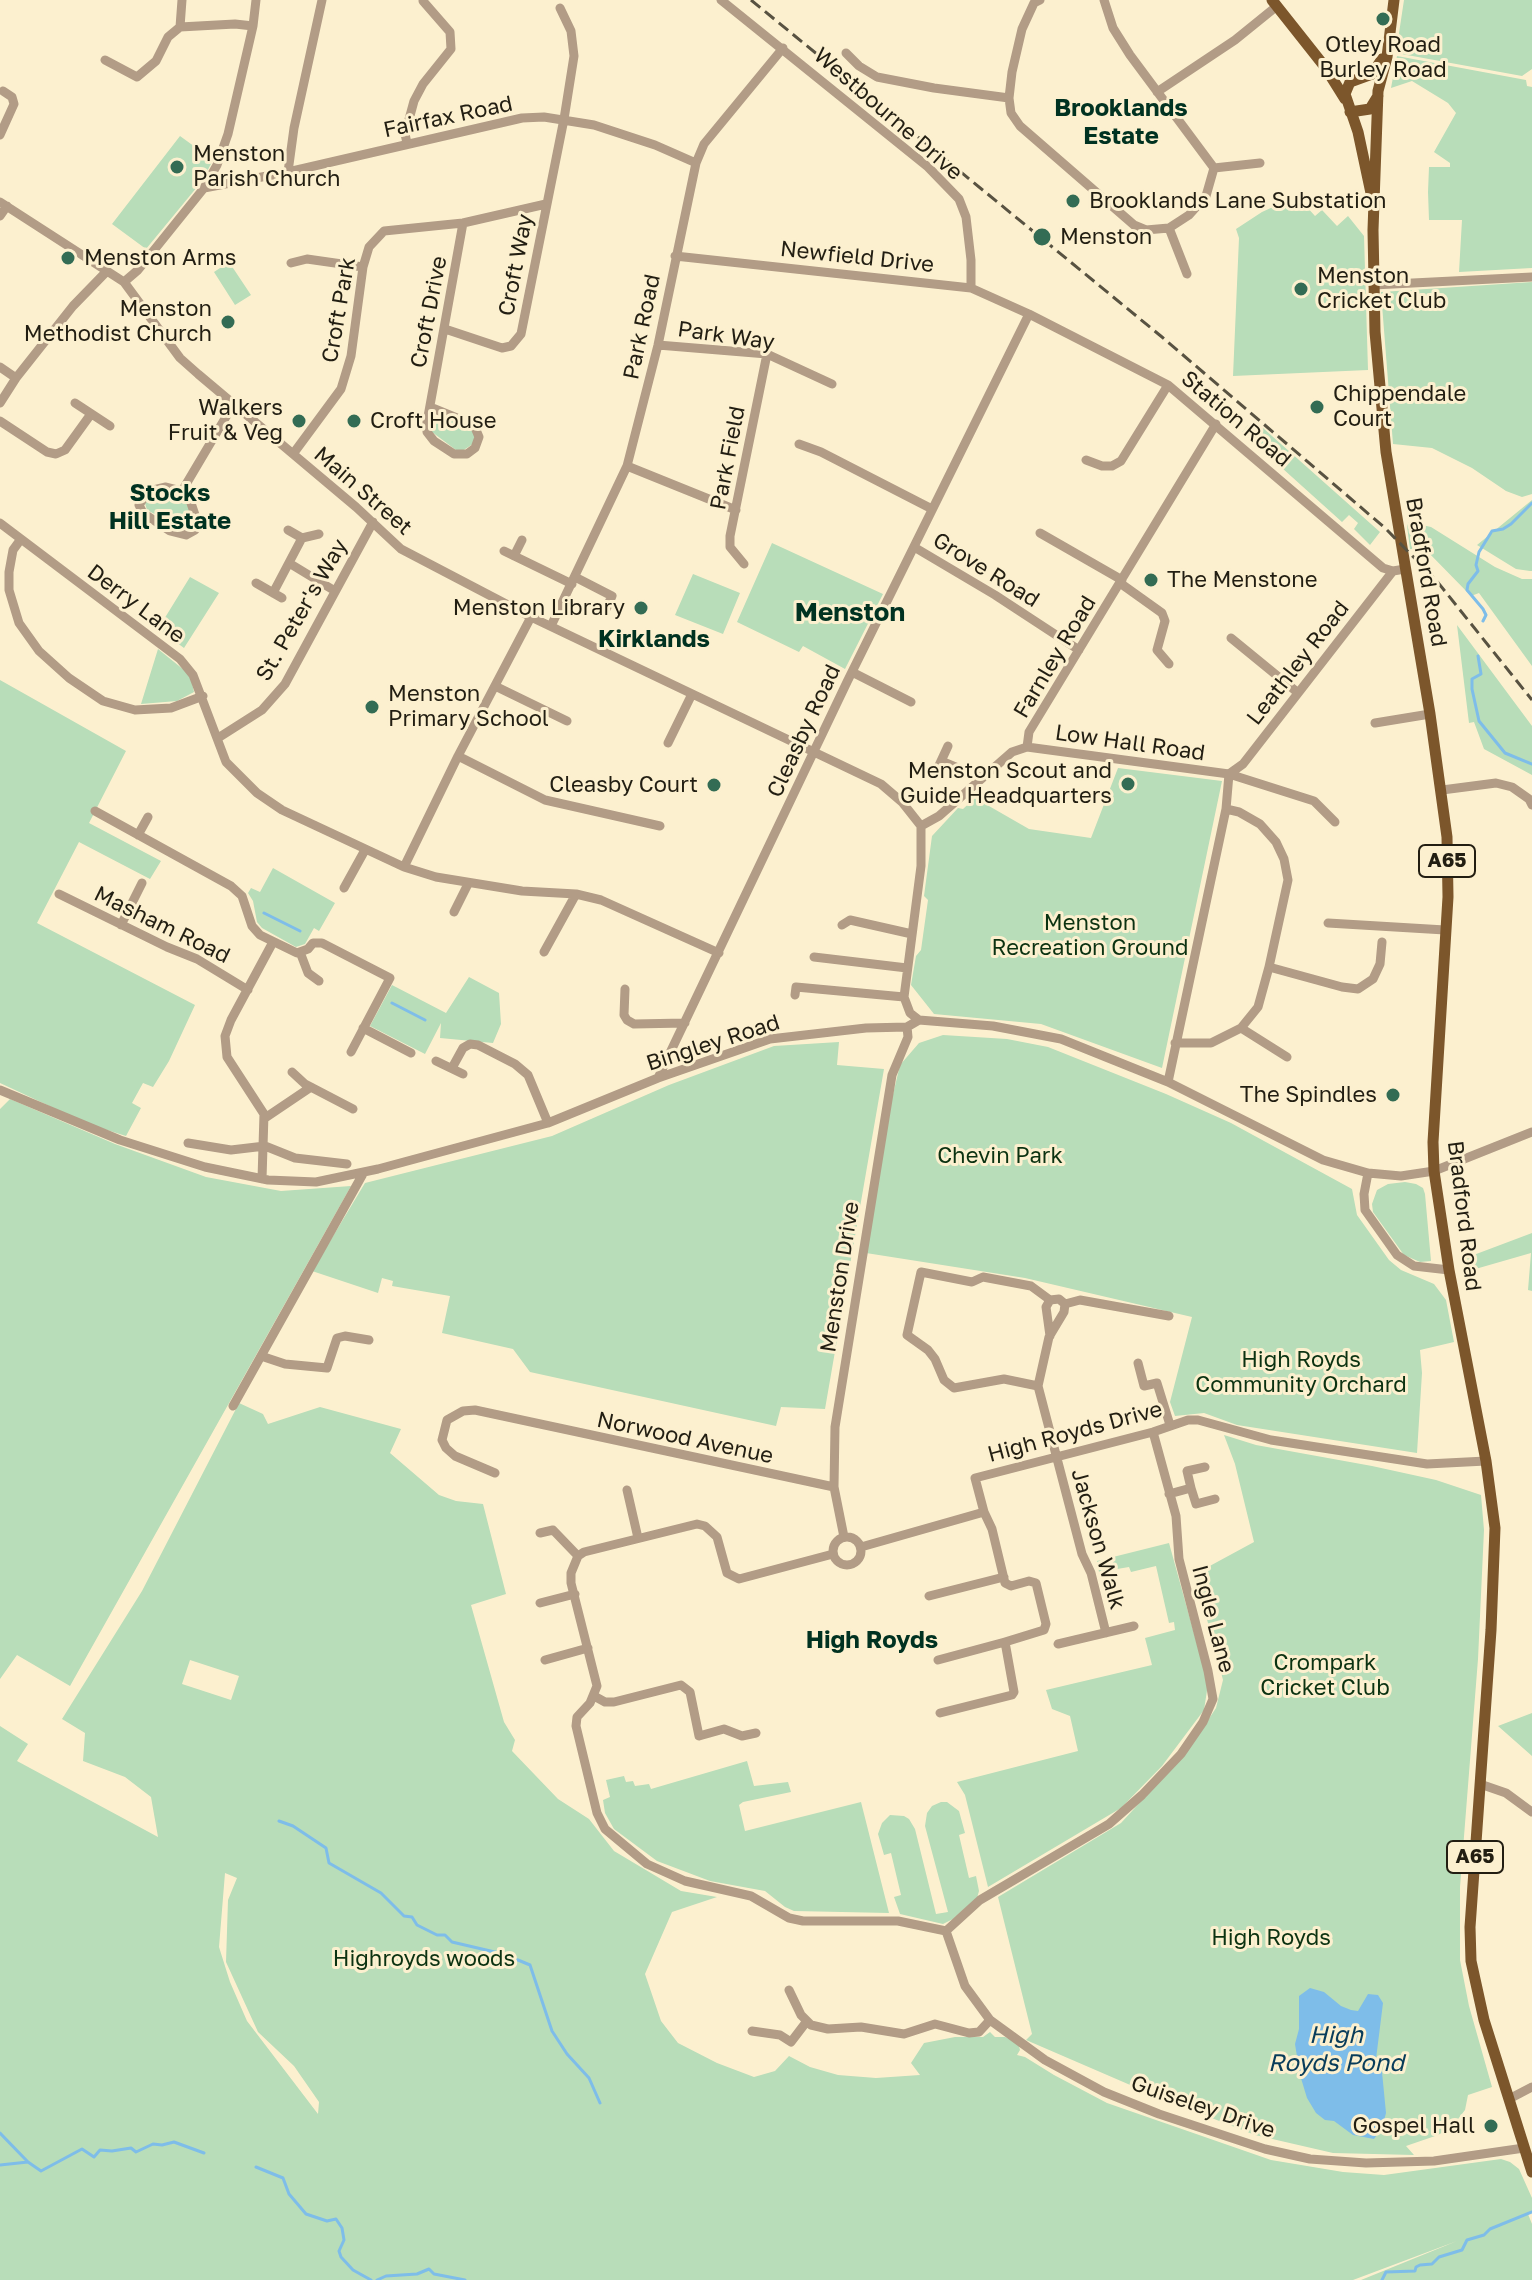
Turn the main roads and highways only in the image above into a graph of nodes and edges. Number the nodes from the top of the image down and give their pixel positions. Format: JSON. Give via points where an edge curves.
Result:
{"nodes":[{"id":1,"x":1394,"y":0,"type":"edge"},
{"id":2,"x":1274,"y":3,"type":"edge"},
{"id":3,"x":1388,"y":42,"type":"junction"},
{"id":4,"x":1325,"y":67,"type":"junction"},
{"id":5,"x":1359,"y":78,"type":"junction"},
{"id":6,"x":1378,"y":93,"type":"junction"},
{"id":7,"x":1348,"y":106,"type":"junction"},
{"id":8,"x":1374,"y":210,"type":"junction"},
{"id":9,"x":1532,"y":2172,"type":"edge"}],
"edges":[{"from":1,"to":3,"type":"main road"},
{"from":2,"to":4,"type":"main road","number":"A65"},
{"from":3,"to":5,"type":"main road","via":[[1377,68]]},
{"from":3,"to":6,"type":"main road","name":"Bradford Road"},
{"from":4,"to":5,"type":"main road","number":"A65"},
{"from":4,"to":7,"type":"main road","number":"A65"},
{"from":5,"to":6,"type":"main road","number":"A65","via":[[1374,82]]},
{"from":5,"to":7,"type":"main road","via":[[1346,89]]},
{"from":6,"to":7,"type":"main road","via":[[1370,109]]},
{"from":6,"to":8,"type":"main road","name":"Bradford Road","number":"A65"},
{"from":7,"to":8,"type":"main road","name":"Bradford Road","number":"A65"},
{"from":8,"to":9,"type":"main road","name":"Bradford Road","number":"A65","via":[[1381,410],[1401,566],[1447,837],[1434,1171],[1495,1528],[1471,1961]]}]}
